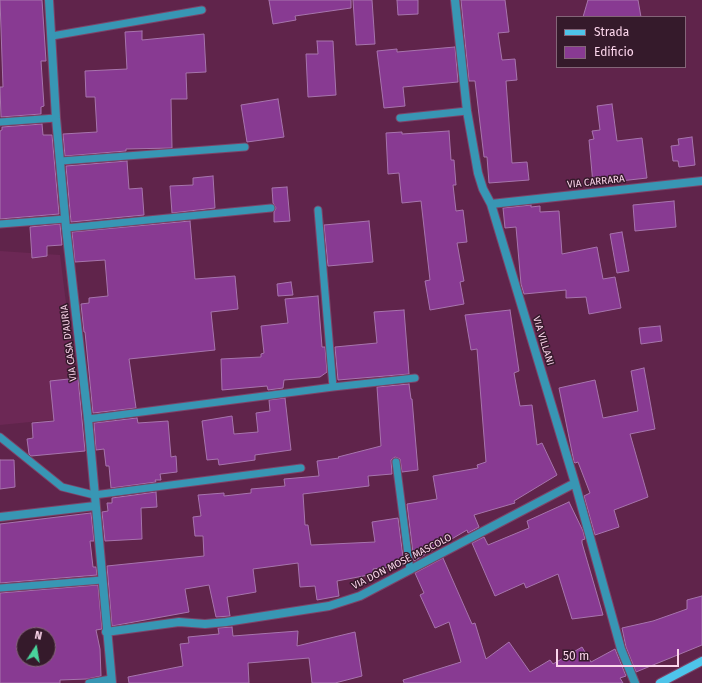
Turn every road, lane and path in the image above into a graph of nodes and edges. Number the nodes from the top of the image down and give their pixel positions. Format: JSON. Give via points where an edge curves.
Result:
{"nodes":[{"id":1,"x":49,"y":0,"type":"edge"},
{"id":2,"x":455,"y":0,"type":"edge"},
{"id":3,"x":202,"y":10,"type":"dead end"},
{"id":4,"x":52,"y":36,"type":"junction"},
{"id":5,"x":468,"y":111,"type":"junction"},
{"id":6,"x":56,"y":118,"type":"junction"},
{"id":7,"x":400,"y":118,"type":"dead end"},
{"id":8,"x":0,"y":122,"type":"edge"},
{"id":9,"x":245,"y":147,"type":"dead end"},
{"id":10,"x":61,"y":161,"type":"junction"},
{"id":11,"x":702,"y":181,"type":"edge"},
{"id":12,"x":491,"y":204,"type":"junction"},
{"id":13,"x":271,"y":208,"type":"dead end"},
{"id":14,"x":318,"y":210,"type":"dead end"},
{"id":15,"x":0,"y":224,"type":"edge"},
{"id":16,"x":66,"y":224,"type":"junction"},
{"id":17,"x":415,"y":378,"type":"dead end"},
{"id":18,"x":333,"y":387,"type":"junction"},
{"id":19,"x":88,"y":419,"type":"junction"},
{"id":20,"x":0,"y":437,"type":"edge"},
{"id":21,"x":396,"y":462,"type":"dead end"},
{"id":22,"x":301,"y":468,"type":"dead end"},
{"id":23,"x":575,"y":483,"type":"junction"},
{"id":24,"x":94,"y":495,"type":"junction"},
{"id":25,"x":95,"y":506,"type":"junction"},
{"id":26,"x":0,"y":517,"type":"edge"},
{"id":27,"x":410,"y":570,"type":"junction"},
{"id":28,"x":102,"y":580,"type":"junction"},
{"id":29,"x":0,"y":588,"type":"edge"},
{"id":30,"x":106,"y":632,"type":"junction"},
{"id":31,"x":702,"y":661,"type":"edge"},
{"id":32,"x":112,"y":681,"type":"edge"},
{"id":33,"x":89,"y":683,"type":"edge"},
{"id":34,"x":635,"y":683,"type":"edge"},
{"id":35,"x":660,"y":683,"type":"edge"}],
"edges":[{"from":1,"to":4,"type":"street","name":"VIA CASA D'AURIA"},
{"from":2,"to":5,"type":"street","name":"VIA VILLANI"},
{"from":3,"to":4,"type":"lane"},
{"from":4,"to":6,"type":"street","name":"VIA CASA D'AURIA"},
{"from":5,"to":7,"type":"lane"},
{"from":5,"to":12,"type":"street","name":"VIA VILLANI","via":[[478,173]]},
{"from":6,"to":8,"type":"lane"},
{"from":6,"to":10,"type":"street","name":"VIA CASA D'AURIA"},
{"from":9,"to":10,"type":"lane"},
{"from":10,"to":16,"type":"street","name":"VIA CASA D'AURIA"},
{"from":11,"to":12,"type":"street","name":"VIA CARRARA"},
{"from":12,"to":23,"type":"street","name":"VIA VILLANI"},
{"from":13,"to":16,"type":"lane"},
{"from":14,"to":18,"type":"lane"},
{"from":15,"to":16,"type":"lane"},
{"from":16,"to":19,"type":"street","name":"VIA CASA D'AURIA"},
{"from":17,"to":18,"type":"lane"},
{"from":18,"to":19,"type":"lane"},
{"from":19,"to":24,"type":"street","name":"VIA CASA D'AURIA"},
{"from":20,"to":24,"type":"lane","via":[[62,486]]},
{"from":21,"to":27,"type":"lane"},
{"from":22,"to":24,"type":"lane"},
{"from":23,"to":27,"type":"street","name":"VIA DON MOSÈ MASCOLO"},
{"from":23,"to":34,"type":"street","name":"VIA VILLANI","via":[[621,650]]},
{"from":24,"to":25,"type":"street","name":"VIA CASA D'AURIA"},
{"from":25,"to":26,"type":"street"},
{"from":25,"to":28,"type":"street","name":"VIA CASA D'AURIA"},
{"from":27,"to":30,"type":"street","name":"VIA DON MOSÈ MASCOLO","via":[[360,596],[329,606],[226,622],[179,622]]},
{"from":28,"to":29,"type":"lane"},
{"from":28,"to":30,"type":"street","name":"VIA CASA D'AURIA"},
{"from":30,"to":32,"type":"street","name":"VIA CASA D'AURIA"},
{"from":31,"to":35,"type":"main road"},
{"from":32,"to":33,"type":"lane"}]}
